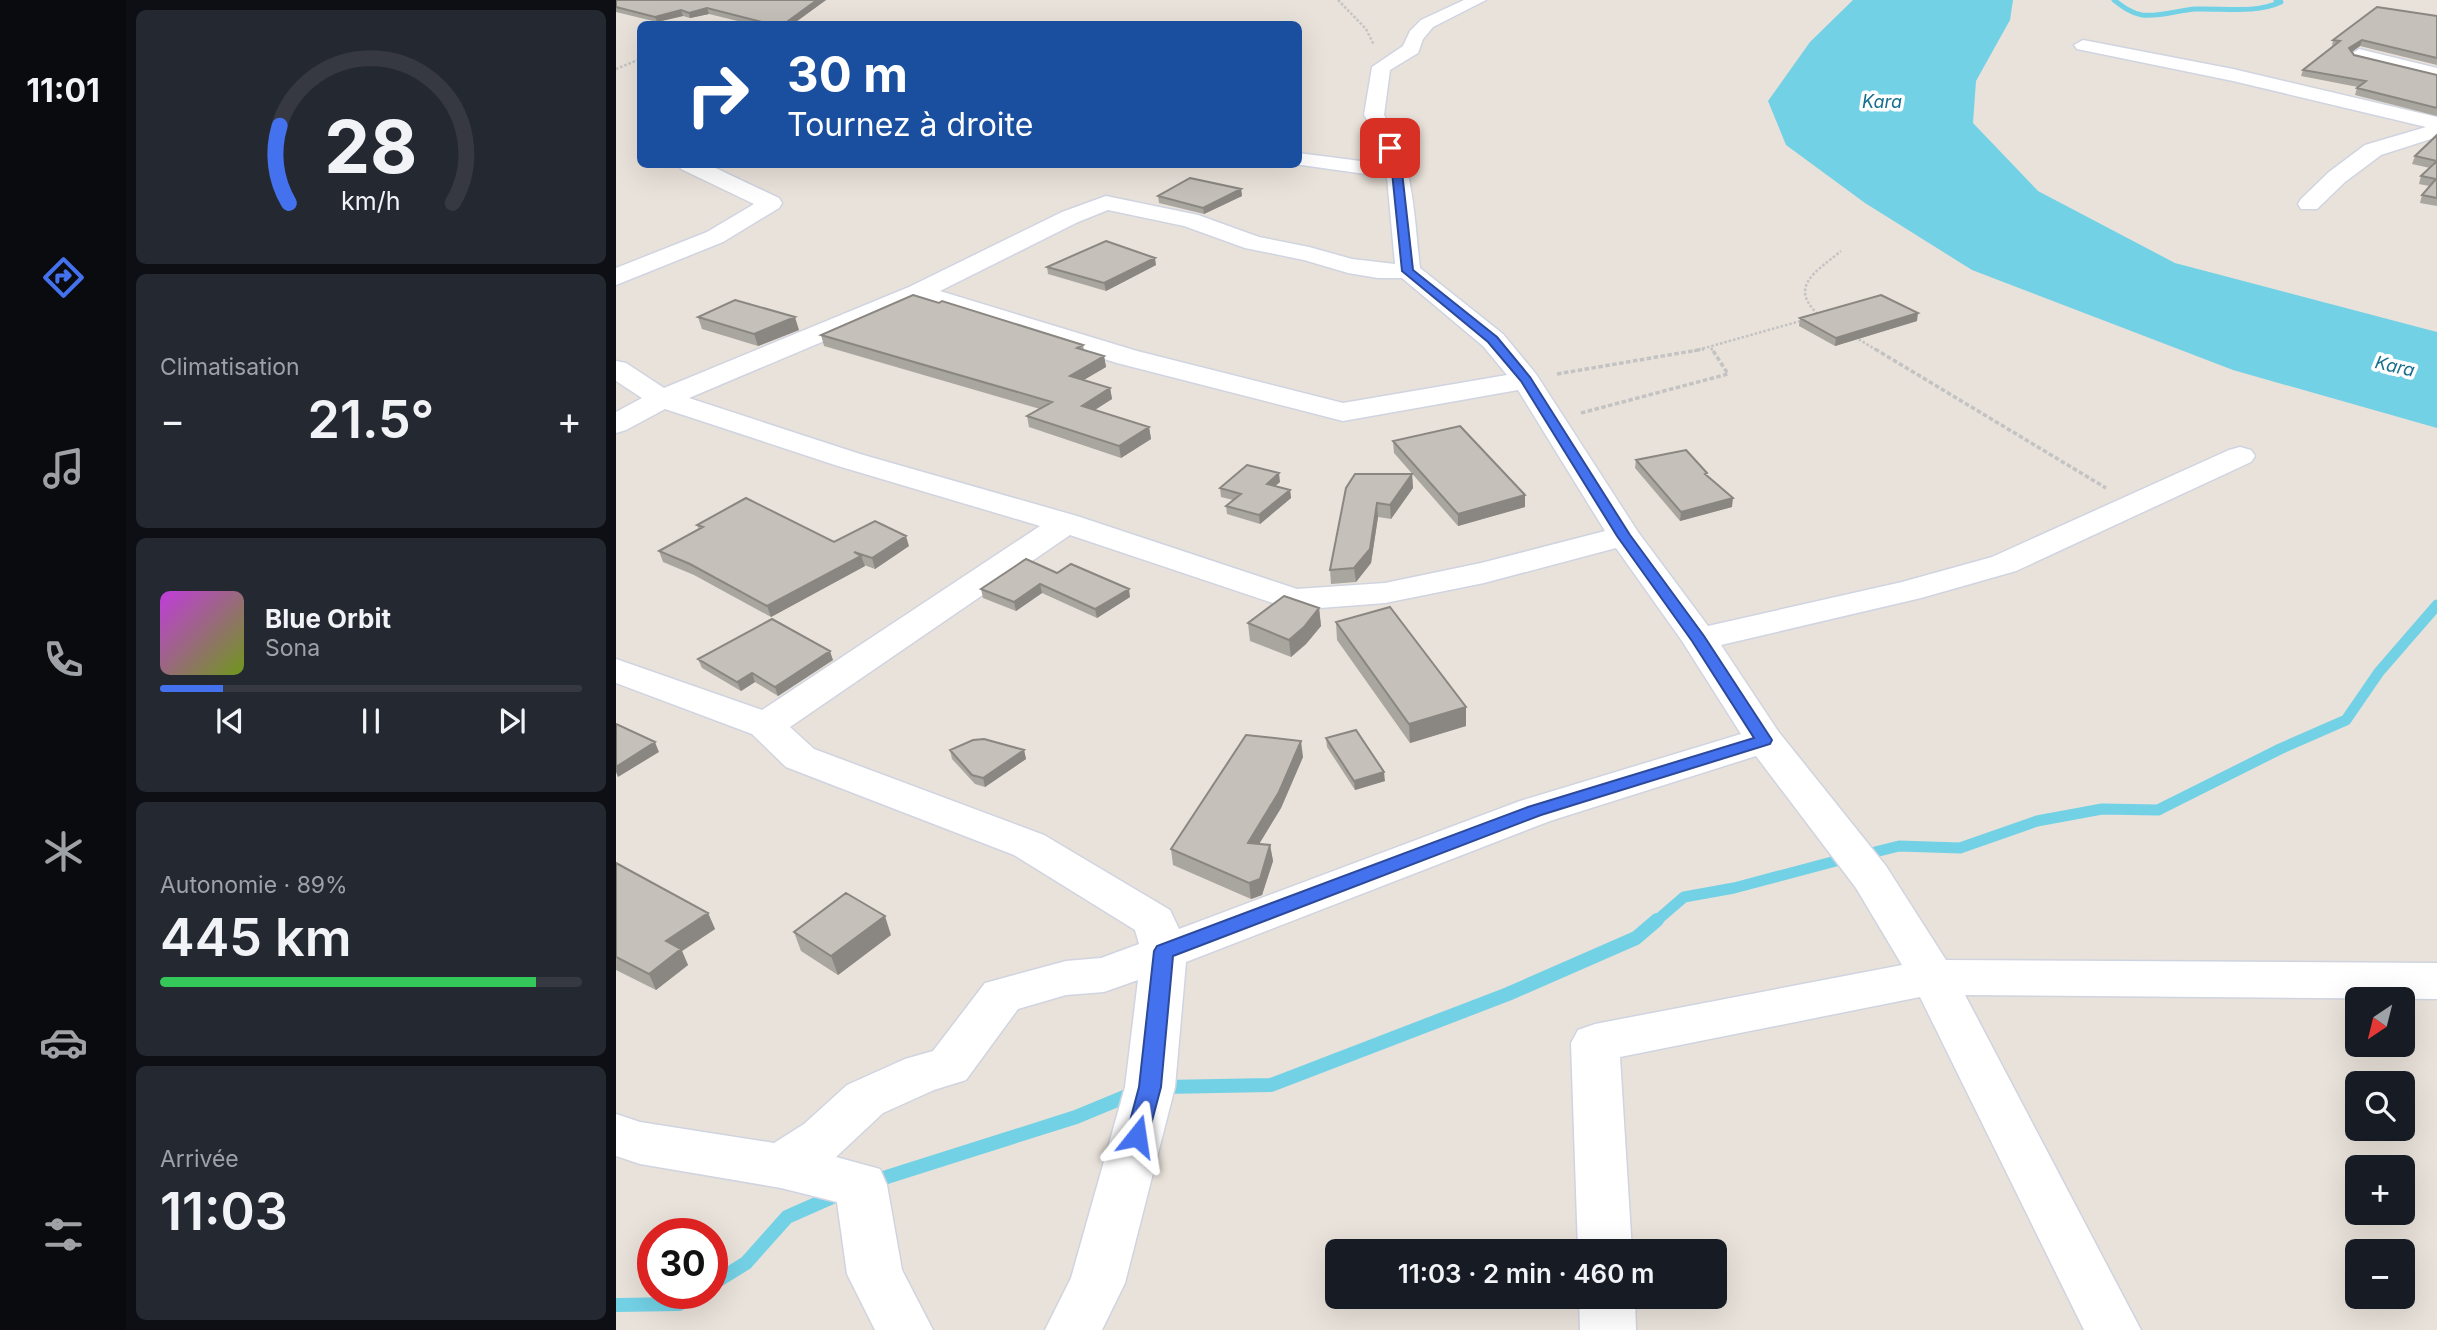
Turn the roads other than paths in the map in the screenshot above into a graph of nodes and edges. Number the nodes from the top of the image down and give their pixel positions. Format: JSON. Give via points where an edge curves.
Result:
{"nodes":[{"id":1,"x":1478,"y":0,"type":"edge"},
{"id":2,"x":2083,"y":45,"type":"dead end"},
{"id":3,"x":2360,"y":55,"type":"edge"},
{"id":4,"x":2437,"y":75,"type":"edge"},
{"id":5,"x":2437,"y":123,"type":"edge"},
{"id":6,"x":2437,"y":130,"type":"edge"},
{"id":7,"x":1302,"y":160,"type":"edge"},
{"id":8,"x":697,"y":168,"type":"edge"},
{"id":9,"x":1397,"y":172,"type":"junction"},
{"id":10,"x":2309,"y":204,"type":"dead end"},
{"id":11,"x":1408,"y":271,"type":"junction"},
{"id":12,"x":616,"y":277,"type":"edge"},
{"id":13,"x":918,"y":292,"type":"junction"},
{"id":14,"x":616,"y":369,"type":"edge"},
{"id":15,"x":1526,"y":380,"type":"junction"},
{"id":16,"x":662,"y":400,"type":"junction"},
{"id":17,"x":616,"y":424,"type":"edge"},
{"id":18,"x":2240,"y":456,"type":"dead end"},
{"id":19,"x":1066,"y":523,"type":"junction"},
{"id":20,"x":1624,"y":536,"type":"junction"},
{"id":21,"x":1699,"y":639,"type":"junction"},
{"id":22,"x":616,"y":670,"type":"edge"},
{"id":23,"x":766,"y":725,"type":"junction"},
{"id":24,"x":1764,"y":740,"type":"junction"},
{"id":25,"x":1164,"y":951,"type":"junction"},
{"id":26,"x":1933,"y":977,"type":"junction"},
{"id":27,"x":2437,"y":981,"type":"edge"},
{"id":28,"x":616,"y":1135,"type":"edge"},
{"id":29,"x":781,"y":1166,"type":"junction"},
{"id":30,"x":1604,"y":1239,"type":"edge"},
{"id":31,"x":1607,"y":1309,"type":"edge"},
{"id":32,"x":905,"y":1330,"type":"edge"},
{"id":33,"x":1073,"y":1330,"type":"edge"},
{"id":34,"x":1608,"y":1330,"type":"edge"},
{"id":35,"x":2113,"y":1330,"type":"edge"}],
"edges":[{"from":1,"to":9,"type":"street","via":[[1435,19],[1416,34],[1406,55],[1386,63],[1380,72],[1374,114]]},
{"from":2,"to":5,"type":"street"},
{"from":3,"to":4,"type":"street"},
{"from":6,"to":10,"type":"street","via":[[2373,150]]},
{"from":7,"to":9,"type":"street"},
{"from":8,"to":12,"type":"street","via":[[771,203],[715,237]]},
{"from":9,"to":11,"type":"street"},
{"from":11,"to":13,"type":"street","via":[[1348,266],[1253,243],[1190,220],[1106,203]]},
{"from":11,"to":15,"type":"street","via":[[1493,340]]},
{"from":13,"to":15,"type":"street","via":[[1127,357],[1343,412]]},
{"from":13,"to":16,"type":"street"},
{"from":14,"to":16,"type":"street"},
{"from":15,"to":20,"type":"street"},
{"from":16,"to":17,"type":"street"},
{"from":16,"to":19,"type":"street"},
{"from":18,"to":21,"type":"street","via":[[2004,564],[1909,591]]},
{"from":19,"to":20,"type":"street","via":[[1294,600],[1385,593],[1484,573]]},
{"from":19,"to":23,"type":"street"},
{"from":20,"to":21,"type":"street"},
{"from":21,"to":24,"type":"street"},
{"from":22,"to":23,"type":"street"},
{"from":23,"to":25,"type":"street","via":[[800,758],[1029,845],[1154,921]]},
{"from":24,"to":25,"type":"street","via":[[1535,811]]},
{"from":24,"to":26,"type":"street","via":[[1871,877]]},
{"from":25,"to":29,"type":"street","via":[[1104,975],[1066,978],[1002,996],[949,1066],[864,1099],[822,1139]]},
{"from":25,"to":33,"type":"street","via":[[1150,1087],[1097,1283]]},
{"from":26,"to":27,"type":"street"},
{"from":26,"to":30,"type":"street","via":[[1595,1043]]},
{"from":26,"to":35,"type":"street"},
{"from":28,"to":29,"type":"street"},
{"from":29,"to":32,"type":"street","via":[[861,1185],[875,1274]]},
{"from":31,"to":34,"type":"street"}]}
